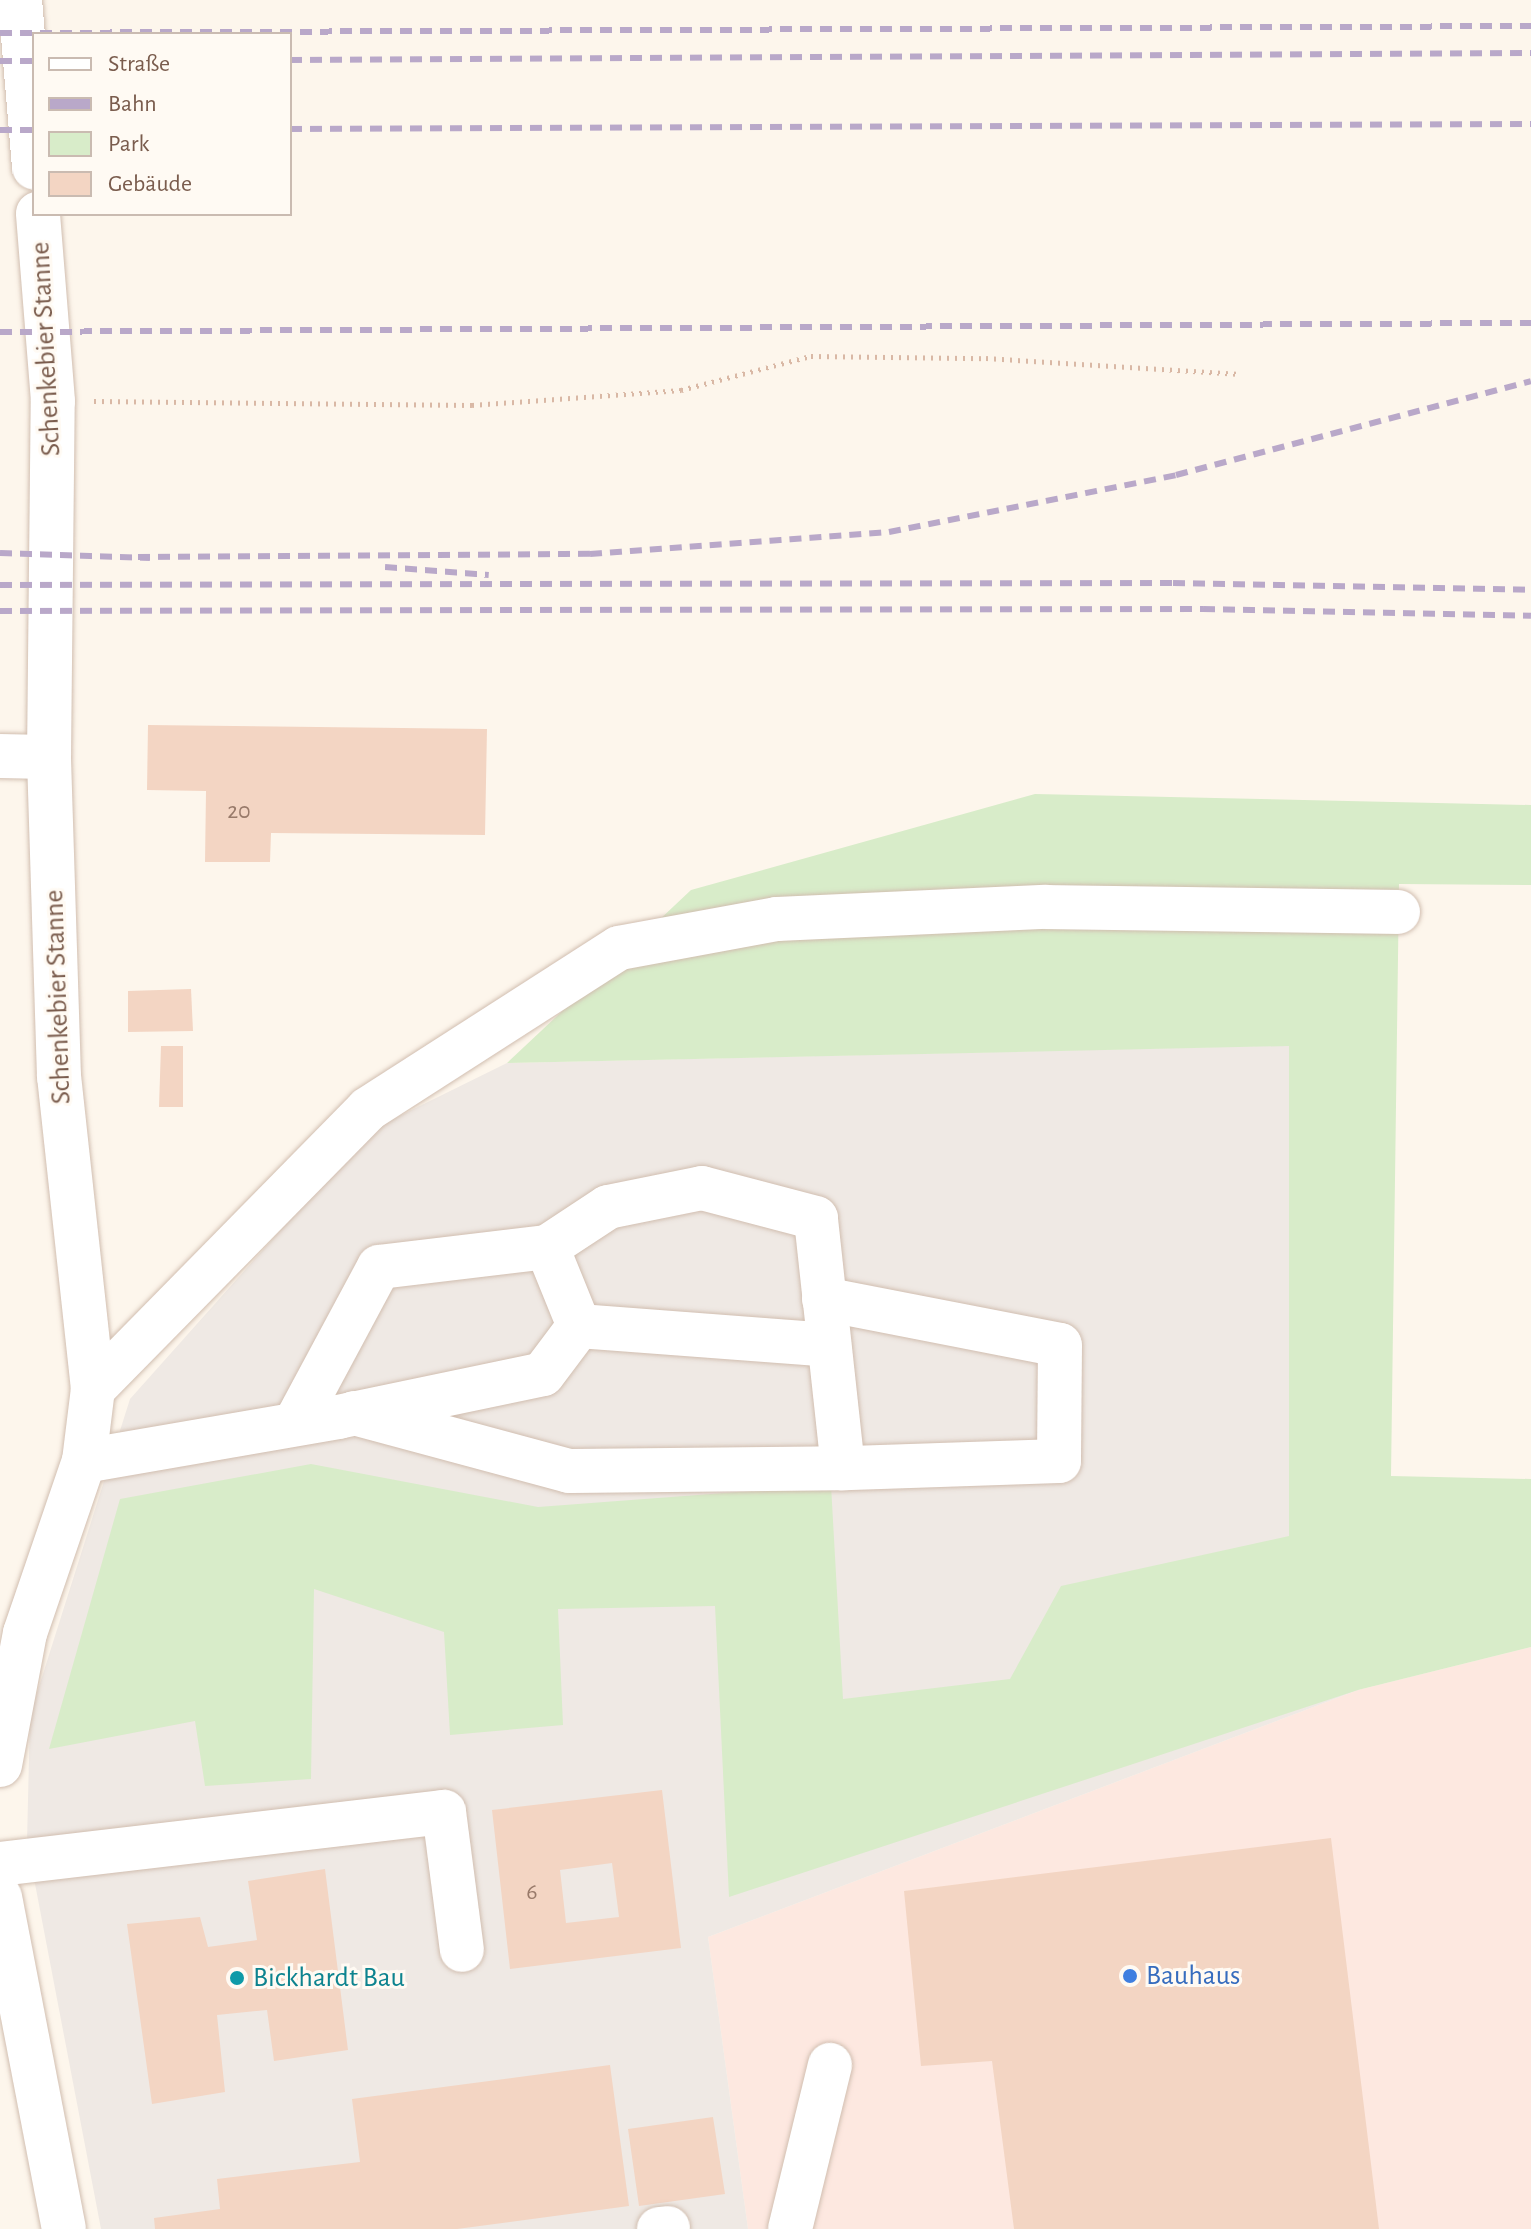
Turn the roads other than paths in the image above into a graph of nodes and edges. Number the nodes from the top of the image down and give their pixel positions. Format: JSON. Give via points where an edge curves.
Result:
{"nodes":[{"id":1,"x":20,"y":0,"type":"edge"},
{"id":2,"x":32,"y":143,"type":"edge"},
{"id":3,"x":38,"y":216,"type":"edge"},
{"id":4,"x":0,"y":756,"type":"edge"},
{"id":5,"x":49,"y":757,"type":"junction"},
{"id":6,"x":1398,"y":912,"type":"dead end"},
{"id":7,"x":547,"y":1247,"type":"junction"},
{"id":8,"x":824,"y":1299,"type":"junction"},
{"id":9,"x":579,"y":1326,"type":"junction"},
{"id":10,"x":829,"y":1345,"type":"junction"},
{"id":11,"x":93,"y":1389,"type":"junction"},
{"id":12,"x":354,"y":1413,"type":"junction"},
{"id":13,"x":296,"y":1422,"type":"junction"},
{"id":14,"x":84,"y":1461,"type":"junction"},
{"id":15,"x":843,"y":1468,"type":"junction"},
{"id":16,"x":0,"y":1765,"type":"edge"},
{"id":17,"x":0,"y":1864,"type":"edge"},
{"id":18,"x":0,"y":1897,"type":"edge"},
{"id":19,"x":462,"y":1950,"type":"dead end"},
{"id":20,"x":830,"y":2065,"type":"dead end"},
{"id":21,"x":64,"y":2229,"type":"edge"},
{"id":22,"x":790,"y":2229,"type":"edge"}],
"edges":[{"from":1,"to":2,"type":"street"},
{"from":3,"to":5,"type":"street","name":"Schenkebier Stanne","via":[[53,401]]},
{"from":4,"to":5,"type":"street"},
{"from":5,"to":11,"type":"street","name":"Schenkebier Stanne","via":[[59,1077]]},
{"from":6,"to":11,"type":"street","via":[[1046,907],[793,918],[619,948],[368,1109]]},
{"from":7,"to":8,"type":"street","via":[[608,1207],[702,1188],[816,1218]]},
{"from":7,"to":9,"type":"street"},
{"from":7,"to":13,"type":"street","via":[[379,1267]]},
{"from":8,"to":10,"type":"street"},
{"from":8,"to":15,"type":"street","via":[[1060,1345],[1059,1461]]},
{"from":9,"to":10,"type":"street"},
{"from":9,"to":12,"type":"street","via":[[543,1374]]},
{"from":10,"to":15,"type":"street"},
{"from":11,"to":14,"type":"street","name":"Schenkebier Stanne"},
{"from":12,"to":13,"type":"street"},
{"from":12,"to":15,"type":"street","via":[[569,1471]]},
{"from":13,"to":14,"type":"street"},
{"from":14,"to":16,"type":"street","name":"Schenkebier Stanne","via":[[25,1633]]},
{"from":17,"to":19,"type":"street","via":[[444,1812]]},
{"from":18,"to":21,"type":"street"},
{"from":20,"to":22,"type":"street"}]}
